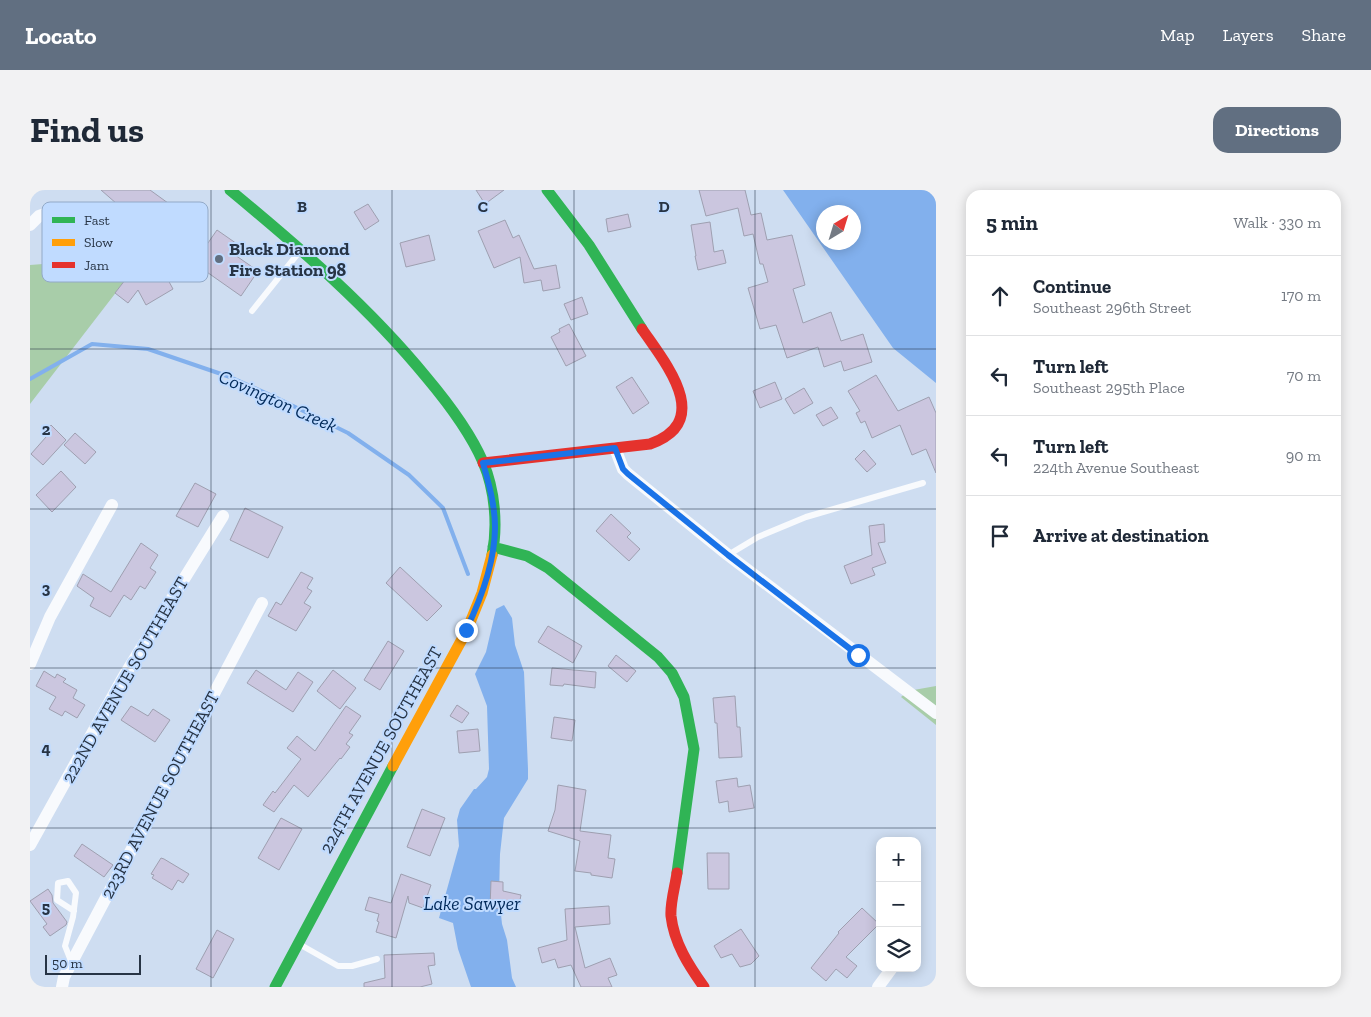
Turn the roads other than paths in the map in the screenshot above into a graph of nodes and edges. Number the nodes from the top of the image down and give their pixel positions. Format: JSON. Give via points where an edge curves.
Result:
{"nodes":[{"id":1,"x":230,"y":190,"type":"edge"},
{"id":2,"x":547,"y":190,"type":"edge"},
{"id":3,"x":42,"y":215,"type":"edge"},
{"id":4,"x":30,"y":225,"type":"edge"},
{"id":5,"x":301,"y":250,"type":"junction"},
{"id":6,"x":252,"y":311,"type":"dead end"},
{"id":7,"x":615,"y":448,"type":"junction"},
{"id":8,"x":483,"y":463,"type":"junction"},
{"id":9,"x":923,"y":482,"type":"dead end"},
{"id":10,"x":112,"y":505,"type":"dead end"},
{"id":11,"x":223,"y":516,"type":"dead end"},
{"id":12,"x":493,"y":546,"type":"junction"},
{"id":13,"x":728,"y":555,"type":"junction"},
{"id":14,"x":262,"y":603,"type":"dead end"},
{"id":15,"x":30,"y":664,"type":"edge"},
{"id":16,"x":936,"y":713,"type":"edge"},
{"id":17,"x":30,"y":845,"type":"edge"},
{"id":18,"x":74,"y":911,"type":"junction"},
{"id":19,"x":298,"y":943,"type":"junction"},
{"id":20,"x":377,"y":959,"type":"dead end"},
{"id":21,"x":72,"y":962,"type":"junction"},
{"id":22,"x":889,"y":972,"type":"edge"},
{"id":23,"x":62,"y":987,"type":"edge"},
{"id":24,"x":275,"y":987,"type":"edge"},
{"id":25,"x":704,"y":987,"type":"edge"},
{"id":26,"x":878,"y":987,"type":"edge"}],
"edges":[{"from":1,"to":5,"type":"street","name":"224TH AVENUE SOUTHEAST"},
{"from":2,"to":7,"type":"street","via":[[588,245],[668,369],[679,392],[680,421],[671,435],[650,444]]},
{"from":3,"to":4,"type":"street"},
{"from":5,"to":6,"type":"lane"},
{"from":5,"to":8,"type":"street","name":"224TH AVENUE SOUTHEAST","via":[[380,323],[432,384],[465,430]]},
{"from":7,"to":8,"type":"street"},
{"from":7,"to":13,"type":"street","via":[[628,474]]},
{"from":8,"to":12,"type":"street","name":"224TH AVENUE SOUTHEAST","via":[[493,507]]},
{"from":9,"to":13,"type":"lane","via":[[806,517],[758,537]]},
{"from":10,"to":15,"type":"street","via":[[50,617]]},
{"from":11,"to":17,"type":"street","name":"222ND AVENUE SOUTHEAST","via":[[124,676]]},
{"from":12,"to":19,"type":"street","name":"224TH AVENUE SOUTHEAST","via":[[483,591],[466,630]]},
{"from":12,"to":25,"type":"street","via":[[527,556],[548,568],[658,657],[672,673],[684,697],[694,749],[671,915],[678,943]]},
{"from":13,"to":16,"type":"street"},
{"from":14,"to":21,"type":"street","name":"223RD AVENUE SOUTHEAST"},
{"from":18,"to":18,"type":"lane","via":[[76,893],[68,881],[58,883],[57,900]]},
{"from":18,"to":21,"type":"lane","via":[[65,946]]},
{"from":19,"to":20,"type":"lane","via":[[338,966]]},
{"from":19,"to":24,"type":"street","name":"224TH AVENUE SOUTHEAST"},
{"from":21,"to":23,"type":"street","name":"223RD AVENUE SOUTHEAST"},
{"from":22,"to":26,"type":"street"}]}
